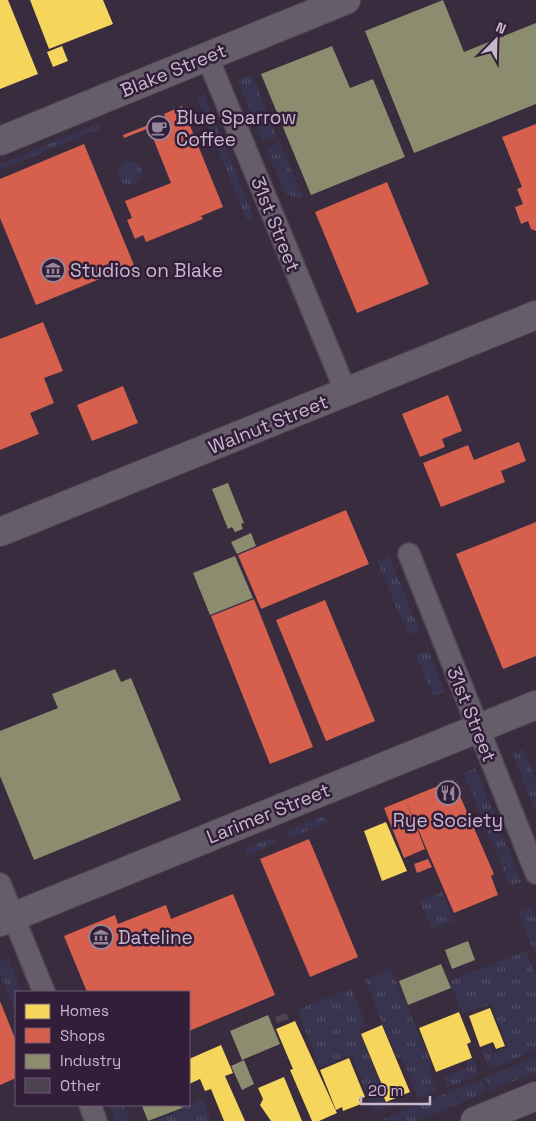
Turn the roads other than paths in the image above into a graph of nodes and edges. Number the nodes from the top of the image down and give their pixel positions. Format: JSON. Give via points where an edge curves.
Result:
{"nodes":[{"id":1,"x":346,"y":0,"type":"edge"},
{"id":2,"x":207,"y":56,"type":"junction"},
{"id":3,"x":0,"y":141,"type":"edge"},
{"id":4,"x":536,"y":315,"type":"edge"},
{"id":5,"x":346,"y":392,"type":"junction"},
{"id":6,"x":0,"y":532,"type":"edge"},
{"id":7,"x":409,"y":554,"type":"dead end"},
{"id":8,"x":536,"y":704,"type":"edge"},
{"id":9,"x":478,"y":728,"type":"junction"},
{"id":10,"x":536,"y":873,"type":"edge"},
{"id":11,"x":0,"y":884,"type":"edge"},
{"id":12,"x":7,"y":920,"type":"edge"},
{"id":13,"x":43,"y":991,"type":"edge"},
{"id":14,"x":536,"y":1096,"type":"edge"},
{"id":15,"x":90,"y":1106,"type":"edge"},
{"id":16,"x":96,"y":1121,"type":"edge"},
{"id":17,"x":475,"y":1121,"type":"edge"}],
"edges":[{"from":1,"to":2,"type":"street","name":"Blake Street"},
{"from":2,"to":3,"type":"street","name":"Blake Street"},
{"from":2,"to":5,"type":"street","name":"31st Street"},
{"from":4,"to":5,"type":"street","name":"Walnut Street"},
{"from":5,"to":6,"type":"street","name":"Walnut Street"},
{"from":7,"to":9,"type":"street","name":"31st Street"},
{"from":8,"to":9,"type":"street","name":"Larimer Street"},
{"from":9,"to":10,"type":"street","name":"31st Street"},
{"from":9,"to":12,"type":"street","name":"Larimer Street"},
{"from":11,"to":12,"type":"street"},
{"from":12,"to":13,"type":"street"},
{"from":14,"to":17,"type":"street"},
{"from":15,"to":16,"type":"street"}]}
